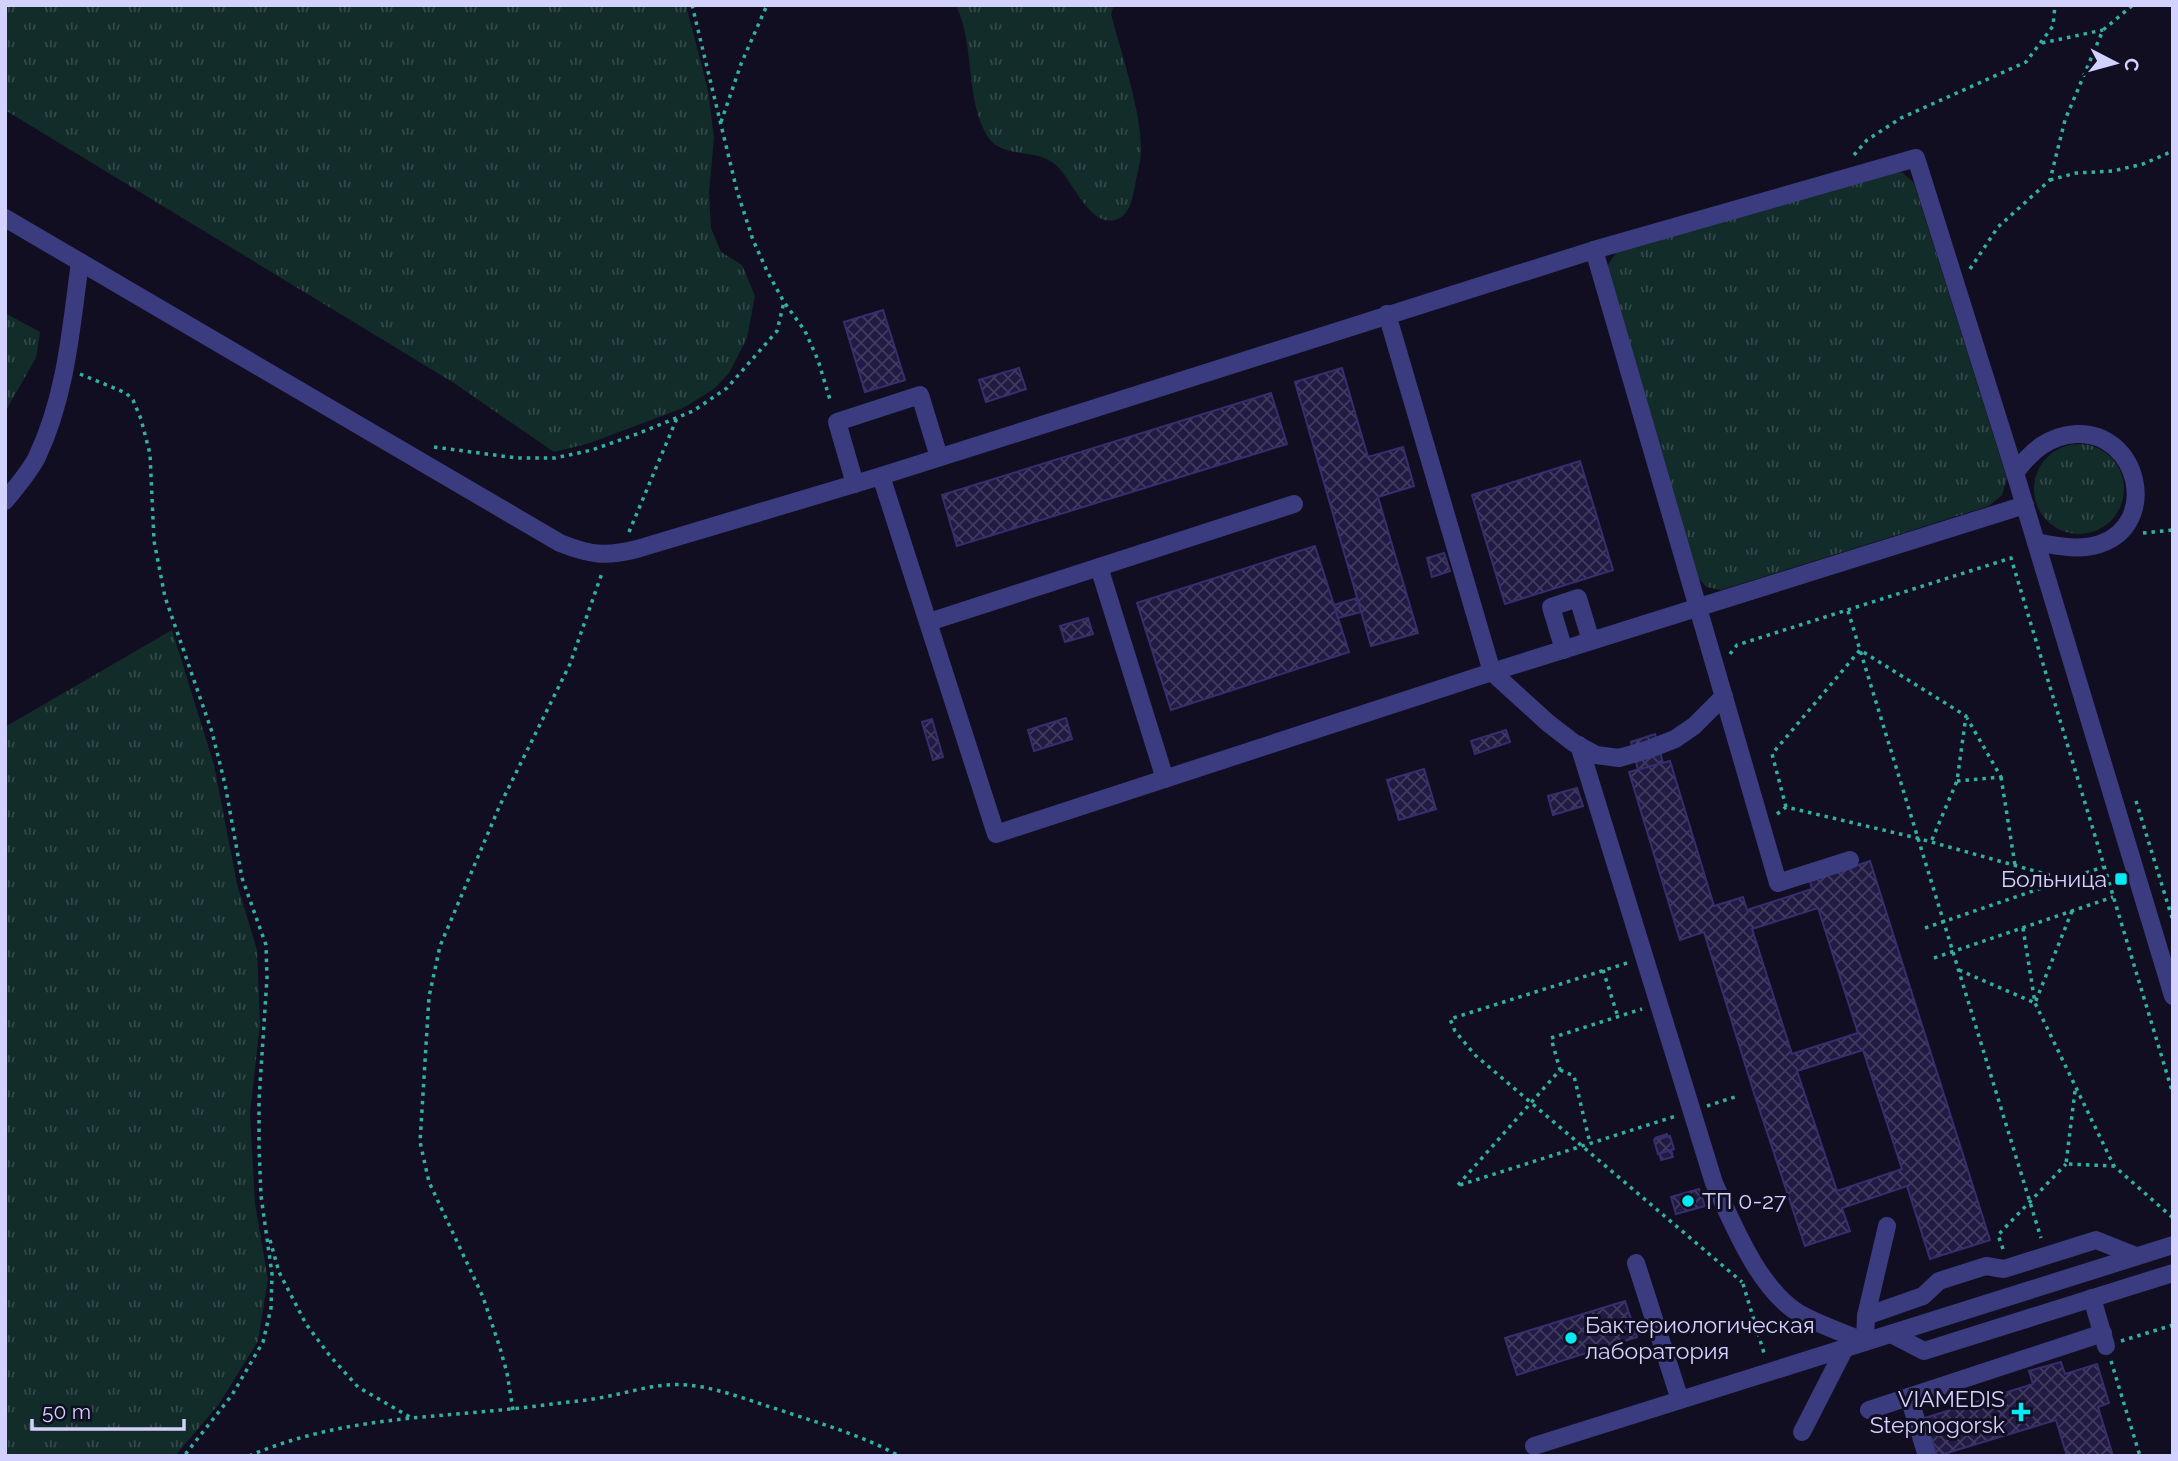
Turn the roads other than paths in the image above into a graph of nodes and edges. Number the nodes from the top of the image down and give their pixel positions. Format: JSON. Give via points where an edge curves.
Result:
{"nodes":[{"id":1,"x":5,"y":218,"type":"edge"},
{"id":2,"x":1594,"y":250,"type":"junction"},
{"id":3,"x":80,"y":262,"type":"junction"},
{"id":4,"x":1387,"y":314,"type":"junction"},
{"id":5,"x":939,"y":457,"type":"junction"},
{"id":6,"x":2015,"y":473,"type":"junction"},
{"id":7,"x":881,"y":476,"type":"junction"},
{"id":8,"x":855,"y":484,"type":"junction"},
{"id":9,"x":5,"y":501,"type":"edge"},
{"id":10,"x":1294,"y":504,"type":"dead end"},
{"id":11,"x":2025,"y":505,"type":"junction"},
{"id":12,"x":2036,"y":542,"type":"junction"},
{"id":13,"x":1099,"y":568,"type":"junction"},
{"id":14,"x":1698,"y":607,"type":"junction"},
{"id":15,"x":929,"y":622,"type":"junction"},
{"id":16,"x":1591,"y":641,"type":"junction"},
{"id":17,"x":1563,"y":650,"type":"junction"},
{"id":18,"x":1492,"y":671,"type":"junction"},
{"id":19,"x":1724,"y":696,"type":"junction"},
{"id":20,"x":1579,"y":745,"type":"junction"},
{"id":21,"x":1165,"y":779,"type":"junction"},
{"id":22,"x":1850,"y":860,"type":"dead end"},
{"id":23,"x":2173,"y":996,"type":"edge"},
{"id":24,"x":1887,"y":1226,"type":"dead end"},
{"id":25,"x":2173,"y":1244,"type":"edge"},
{"id":26,"x":2136,"y":1256,"type":"junction"},
{"id":27,"x":1636,"y":1263,"type":"dead end"},
{"id":28,"x":2173,"y":1273,"type":"edge"},
{"id":29,"x":2092,"y":1298,"type":"junction"},
{"id":30,"x":1866,"y":1316,"type":"junction"},
{"id":31,"x":1891,"y":1334,"type":"junction"},
{"id":32,"x":1865,"y":1342,"type":"junction"},
{"id":33,"x":1845,"y":1348,"type":"junction"},
{"id":34,"x":1909,"y":1397,"type":"junction"},
{"id":35,"x":1680,"y":1401,"type":"junction"},
{"id":36,"x":1869,"y":1410,"type":"dead end"},
{"id":37,"x":1802,"y":1432,"type":"dead end"},
{"id":38,"x":1534,"y":1446,"type":"dead end"},
{"id":39,"x":1927,"y":1456,"type":"edge"}],
"edges":[{"from":1,"to":3,"type":"street"},
{"from":2,"to":4,"type":"street"},
{"from":2,"to":6,"type":"street","via":[[1916,158]]},
{"from":2,"to":14,"type":"street"},
{"from":3,"to":8,"type":"street","via":[[560,544],[583,552],[609,554],[650,545]]},
{"from":3,"to":9,"type":"street","via":[[57,408],[36,460]]},
{"from":4,"to":5,"type":"street"},
{"from":4,"to":18,"type":"street"},
{"from":5,"to":7,"type":"street"},
{"from":5,"to":8,"type":"street","via":[[920,395],[837,422]]},
{"from":6,"to":11,"type":"street"},
{"from":6,"to":12,"type":"street","via":[[2051,439],[2085,434],[2116,446],[2133,478],[2134,509],[2110,539],[2069,547]]},
{"from":7,"to":8,"type":"street"},
{"from":7,"to":15,"type":"street"},
{"from":10,"to":13,"type":"street"},
{"from":11,"to":12,"type":"street"},
{"from":11,"to":14,"type":"street"},
{"from":12,"to":23,"type":"street"},
{"from":13,"to":15,"type":"street"},
{"from":13,"to":21,"type":"street"},
{"from":14,"to":16,"type":"street"},
{"from":14,"to":19,"type":"street"},
{"from":15,"to":21,"type":"street","via":[[996,834]]},
{"from":16,"to":17,"type":"street"},
{"from":16,"to":17,"type":"street","via":[[1578,598],[1551,607]]},
{"from":17,"to":18,"type":"street"},
{"from":18,"to":20,"type":"street"},
{"from":18,"to":21,"type":"street"},
{"from":19,"to":20,"type":"street","via":[[1694,726],[1647,750],[1619,758],[1596,755]]},
{"from":19,"to":22,"type":"street","via":[[1778,883]]},
{"from":20,"to":32,"type":"street","via":[[1714,1183],[1744,1248],[1771,1288],[1798,1313]]},
{"from":24,"to":30,"type":"street"},
{"from":25,"to":26,"type":"street"},
{"from":26,"to":30,"type":"street","via":[[2096,1240],[2004,1269],[1986,1266],[1939,1281],[1923,1296]]},
{"from":26,"to":31,"type":"street"},
{"from":27,"to":35,"type":"street"},
{"from":28,"to":29,"type":"street"},
{"from":29,"to":31,"type":"street","via":[[1924,1351]]},
{"from":29,"to":34,"type":"street","via":[[2104,1340]]},
{"from":30,"to":32,"type":"street"},
{"from":31,"to":32,"type":"street"},
{"from":32,"to":33,"type":"street"},
{"from":33,"to":35,"type":"street"},
{"from":33,"to":37,"type":"street"},
{"from":34,"to":36,"type":"street"},
{"from":34,"to":39,"type":"street"},
{"from":35,"to":38,"type":"street"}]}
